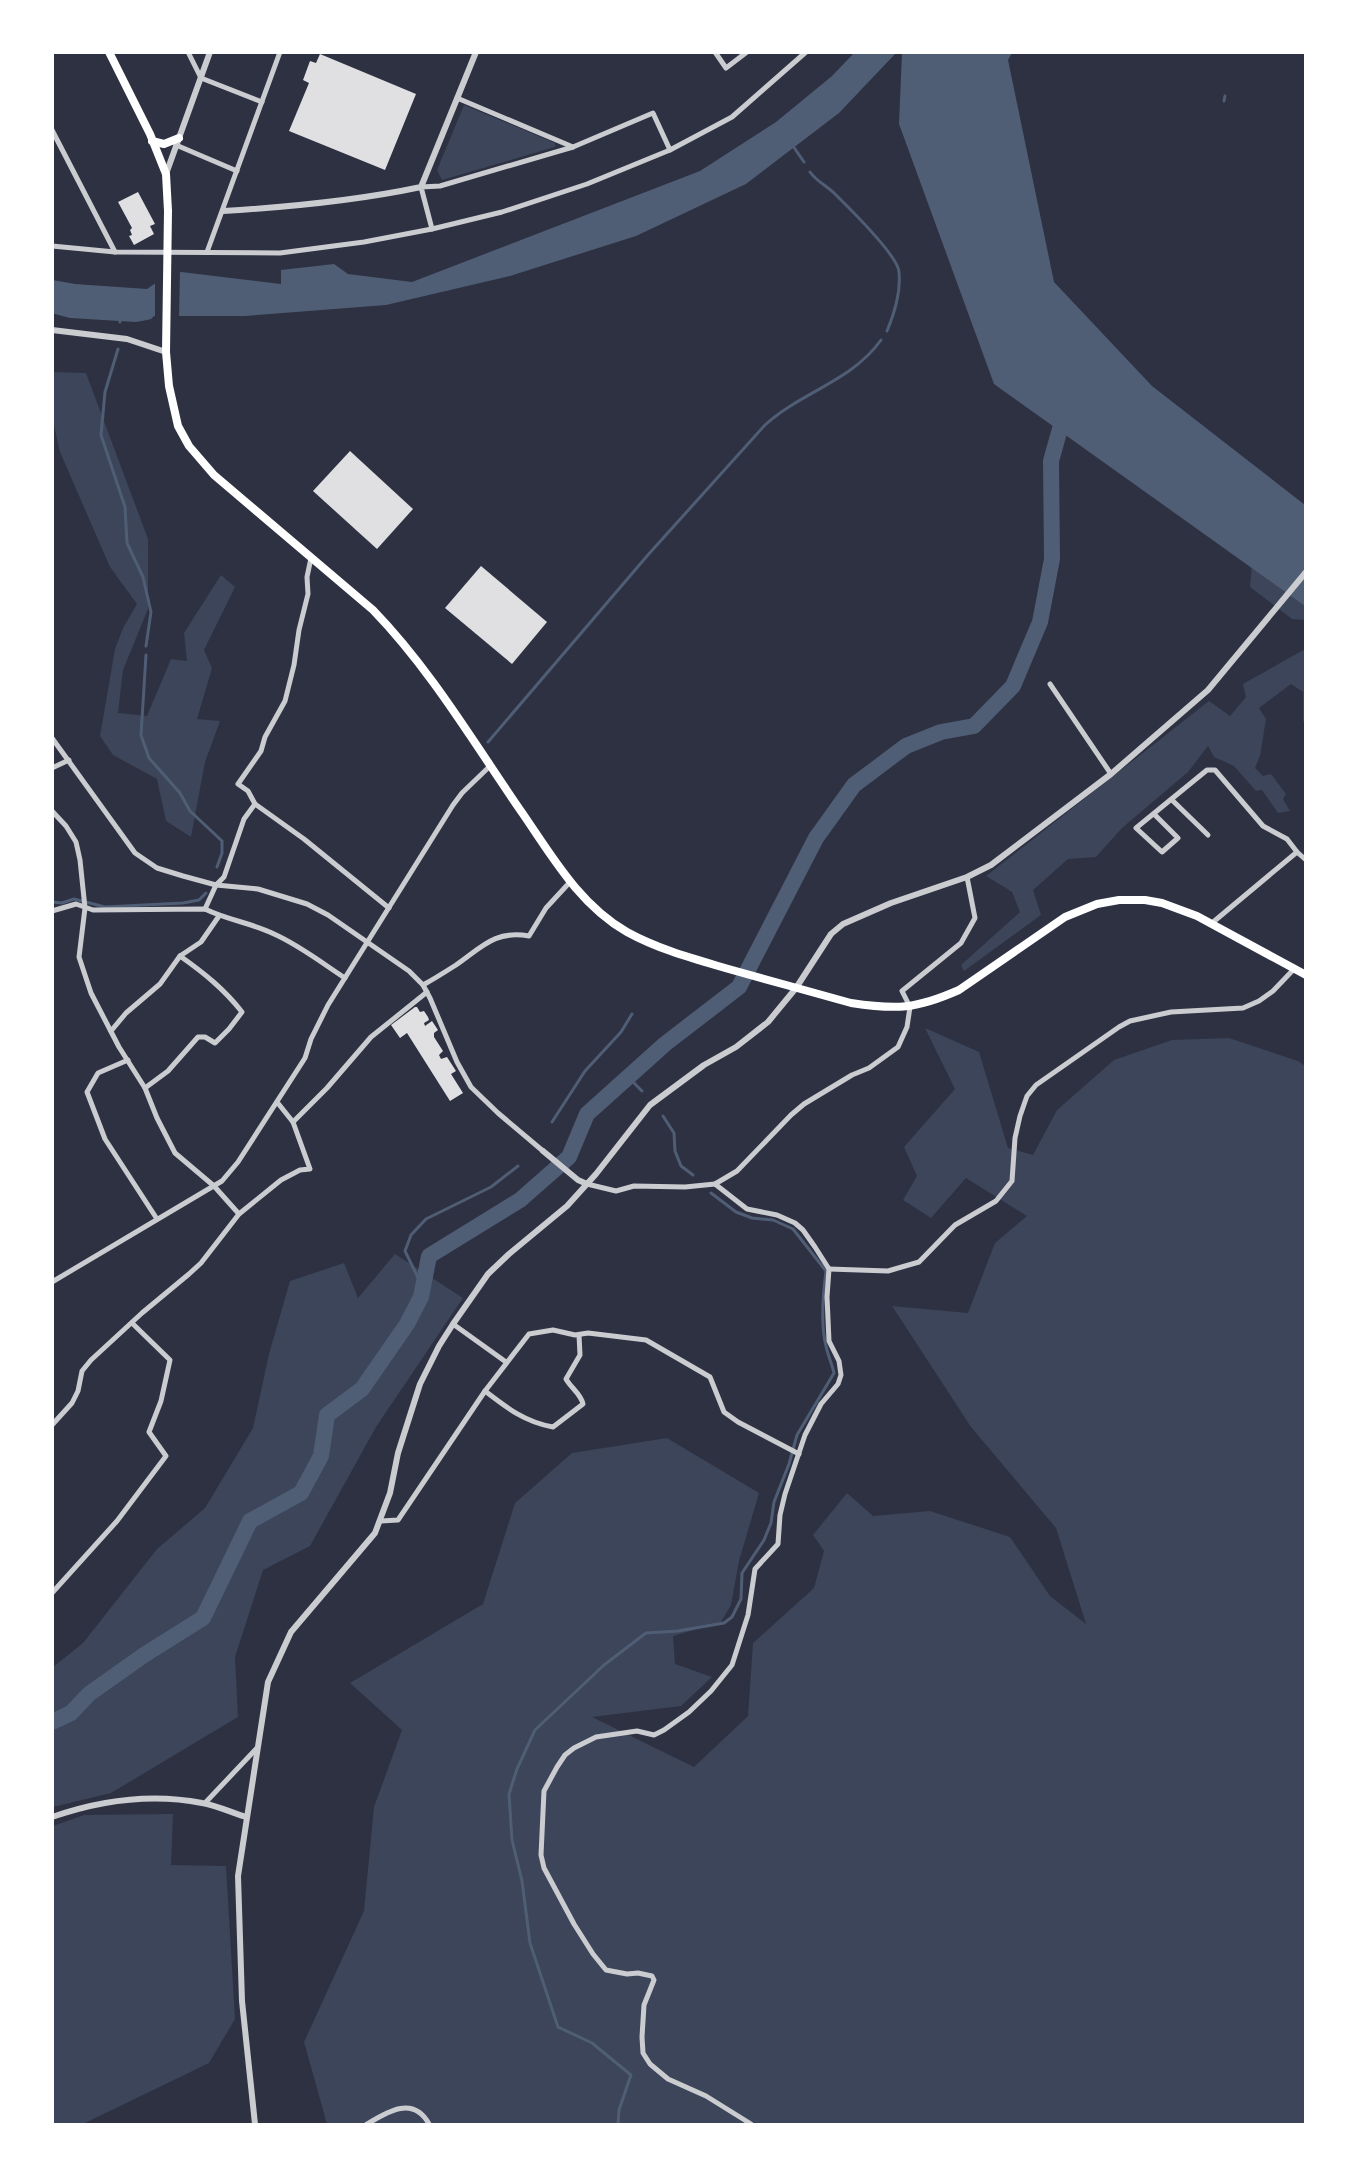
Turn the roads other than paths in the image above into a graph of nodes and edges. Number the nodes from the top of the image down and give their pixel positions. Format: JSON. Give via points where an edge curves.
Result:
{"nodes":[{"id":1,"x":109,"y":52,"type":"edge"},
{"id":2,"x":188,"y":52,"type":"edge"},
{"id":3,"x":210,"y":52,"type":"edge"},
{"id":4,"x":280,"y":52,"type":"edge"},
{"id":5,"x":476,"y":52,"type":"edge"},
{"id":6,"x":715,"y":52,"type":"edge"},
{"id":7,"x":747,"y":52,"type":"edge"},
{"id":8,"x":806,"y":52,"type":"edge"},
{"id":9,"x":201,"y":78,"type":"junction"},
{"id":10,"x":457,"y":98,"type":"junction"},
{"id":11,"x":262,"y":102,"type":"junction"},
{"id":12,"x":52,"y":130,"type":"edge"},
{"id":13,"x":152,"y":141,"type":"junction"},
{"id":14,"x":178,"y":142,"type":"junction"},
{"id":15,"x":573,"y":147,"type":"junction"},
{"id":16,"x":670,"y":150,"type":"junction"},
{"id":17,"x":237,"y":171,"type":"junction"},
{"id":18,"x":166,"y":174,"type":"junction"},
{"id":19,"x":421,"y":187,"type":"junction"},
{"id":20,"x":223,"y":211,"type":"junction"},
{"id":21,"x":432,"y":229,"type":"junction"},
{"id":22,"x":52,"y":246,"type":"edge"},
{"id":23,"x":115,"y":252,"type":"junction"},
{"id":24,"x":168,"y":252,"type":"junction"},
{"id":25,"x":207,"y":252,"type":"junction"},
{"id":26,"x":52,"y":330,"type":"edge"},
{"id":27,"x":166,"y":352,"type":"junction"},
{"id":28,"x":311,"y":558,"type":"junction"},
{"id":29,"x":1305,"y":572,"type":"edge"},
{"id":30,"x":1050,"y":684,"type":"dead end"},
{"id":31,"x":52,"y":738,"type":"edge"},
{"id":32,"x":69,"y":760,"type":"junction"},
{"id":33,"x":490,"y":766,"type":"junction"},
{"id":34,"x":52,"y":768,"type":"edge"},
{"id":35,"x":1111,"y":774,"type":"junction"},
{"id":36,"x":1172,"y":800,"type":"junction"},
{"id":37,"x":255,"y":804,"type":"junction"},
{"id":38,"x":52,"y":811,"type":"edge"},
{"id":39,"x":1154,"y":814,"type":"junction"},
{"id":40,"x":1208,"y":835,"type":"dead end"},
{"id":41,"x":1297,"y":852,"type":"junction"},
{"id":42,"x":1305,"y":860,"type":"edge"},
{"id":43,"x":967,"y":877,"type":"junction"},
{"id":44,"x":570,"y":882,"type":"junction"},
{"id":45,"x":216,"y":885,"type":"junction"},
{"id":46,"x":85,"y":908,"type":"junction"},
{"id":47,"x":389,"y":908,"type":"junction"},
{"id":48,"x":205,"y":909,"type":"junction"},
{"id":49,"x":52,"y":911,"type":"edge"},
{"id":50,"x":219,"y":916,"type":"junction"},
{"id":51,"x":1212,"y":923,"type":"junction"},
{"id":52,"x":369,"y":941,"type":"junction"},
{"id":53,"x":180,"y":956,"type":"junction"},
{"id":54,"x":1295,"y":968,"type":"junction"},
{"id":55,"x":1305,"y":975,"type":"edge"},
{"id":56,"x":345,"y":978,"type":"junction"},
{"id":57,"x":423,"y":985,"type":"junction"},
{"id":58,"x":796,"y":988,"type":"junction"},
{"id":59,"x":427,"y":992,"type":"junction"},
{"id":60,"x":910,"y":1007,"type":"junction"},
{"id":61,"x":111,"y":1031,"type":"junction"},
{"id":62,"x":128,"y":1060,"type":"junction"},
{"id":63,"x":145,"y":1088,"type":"junction"},
{"id":64,"x":277,"y":1102,"type":"junction"},
{"id":65,"x":293,"y":1122,"type":"junction"},
{"id":66,"x":543,"y":1151,"type":"joint"},
{"id":67,"x":587,"y":1184,"type":"junction"},
{"id":68,"x":715,"y":1184,"type":"junction"},
{"id":69,"x":214,"y":1186,"type":"junction"},
{"id":70,"x":239,"y":1214,"type":"junction"},
{"id":71,"x":157,"y":1219,"type":"junction"},
{"id":72,"x":829,"y":1269,"type":"junction"},
{"id":73,"x":52,"y":1282,"type":"edge"},
{"id":74,"x":132,"y":1323,"type":"junction"},
{"id":75,"x":453,"y":1324,"type":"junction"},
{"id":76,"x":579,"y":1335,"type":"junction"},
{"id":77,"x":506,"y":1362,"type":"junction"},
{"id":78,"x":485,"y":1391,"type":"junction"},
{"id":79,"x":52,"y":1425,"type":"edge"},
{"id":80,"x":794,"y":1452,"type":"junction"},
{"id":81,"x":381,"y":1521,"type":"junction"},
{"id":82,"x":52,"y":1593,"type":"edge"},
{"id":83,"x":257,"y":1748,"type":"junction"},
{"id":84,"x":205,"y":1803,"type":"junction"},
{"id":85,"x":246,"y":1816,"type":"junction"},
{"id":86,"x":52,"y":1817,"type":"edge"},
{"id":87,"x":255,"y":2124,"type":"edge"},
{"id":88,"x":367,"y":2124,"type":"edge"},
{"id":89,"x":429,"y":2124,"type":"edge"},
{"id":90,"x":751,"y":2124,"type":"edge"}],
"edges":[{"from":1,"to":13,"type":"main road"},
{"from":2,"to":9,"type":"street"},
{"from":3,"to":9,"type":"street"},
{"from":4,"to":11,"type":"street"},
{"from":5,"to":10,"type":"street"},
{"from":6,"to":7,"type":"street","via":[[726,68]]},
{"from":8,"to":16,"type":"street","via":[[732,117]]},
{"from":9,"to":11,"type":"street"},
{"from":9,"to":14,"type":"street"},
{"from":10,"to":15,"type":"street"},
{"from":10,"to":19,"type":"street"},
{"from":11,"to":17,"type":"street"},
{"from":12,"to":23,"type":"street"},
{"from":13,"to":14,"type":"main road"},
{"from":13,"to":18,"type":"main road"},
{"from":14,"to":17,"type":"street"},
{"from":14,"to":18,"type":"street"},
{"from":15,"to":16,"type":"street","via":[[653,113]]},
{"from":15,"to":19,"type":"street","via":[[440,186]]},
{"from":16,"to":21,"type":"street","via":[[554,195]]},
{"from":17,"to":20,"type":"street"},
{"from":18,"to":24,"type":"main road"},
{"from":19,"to":20,"type":"street","via":[[355,200]]},
{"from":19,"to":21,"type":"street"},
{"from":20,"to":25,"type":"street"},
{"from":21,"to":25,"type":"street","via":[[280,253]]},
{"from":22,"to":23,"type":"street"},
{"from":23,"to":24,"type":"street"},
{"from":24,"to":25,"type":"street"},
{"from":24,"to":27,"type":"main road"},
{"from":26,"to":27,"type":"street","via":[[127,339]]},
{"from":27,"to":28,"type":"main road","via":[[173,410],[189,446],[214,475]]},
{"from":28,"to":33,"type":"main road","via":[[392,630]]},
{"from":28,"to":37,"type":"street","via":[[308,594],[285,701],[261,751],[238,784],[248,791]]},
{"from":29,"to":35,"type":"street","via":[[1208,690]]},
{"from":30,"to":35,"type":"street"},
{"from":31,"to":32,"type":"street"},
{"from":32,"to":34,"type":"street"},
{"from":32,"to":45,"type":"street","via":[[135,854],[157,868]]},
{"from":33,"to":44,"type":"main road"},
{"from":33,"to":47,"type":"street","via":[[453,805]]},
{"from":35,"to":43,"type":"street","via":[[991,865]]},
{"from":36,"to":39,"type":"street"},
{"from":36,"to":40,"type":"street"},
{"from":36,"to":41,"type":"street","via":[[1207,770],[1215,770],[1263,825],[1287,839]]},
{"from":37,"to":45,"type":"street","via":[[244,819],[224,877]]},
{"from":37,"to":47,"type":"street"},
{"from":38,"to":46,"type":"street","via":[[76,842]]},
{"from":39,"to":39,"type":"street","via":[[1136,828],[1162,852],[1178,838]]},
{"from":41,"to":42,"type":"street"},
{"from":41,"to":51,"type":"street"},
{"from":43,"to":58,"type":"street","via":[[843,924],[831,934]]},
{"from":43,"to":60,"type":"street","via":[[975,918],[961,943],[902,992]]},
{"from":44,"to":57,"type":"street","via":[[546,908],[529,936],[501,936],[485,943]]},
{"from":44,"to":58,"type":"main road","via":[[602,915],[651,944]]},
{"from":45,"to":48,"type":"street"},
{"from":45,"to":52,"type":"street","via":[[258,889],[307,904]]},
{"from":46,"to":48,"type":"street"},
{"from":46,"to":49,"type":"street","via":[[76,904]]},
{"from":46,"to":61,"type":"street","via":[[79,957],[91,993]]},
{"from":47,"to":52,"type":"street"},
{"from":48,"to":50,"type":"street"},
{"from":50,"to":53,"type":"street","via":[[201,942]]},
{"from":50,"to":56,"type":"street","via":[[282,937]]},
{"from":51,"to":54,"type":"main road"},
{"from":51,"to":60,"type":"main road","via":[[1176,907],[1145,900],[1097,904],[1046,928],[959,990]]},
{"from":52,"to":56,"type":"street"},
{"from":52,"to":57,"type":"street"},
{"from":53,"to":61,"type":"street","via":[[160,984]]},
{"from":53,"to":63,"type":"street","via":[[214,981],[242,1012],[215,1043],[198,1037],[168,1071]]},
{"from":54,"to":55,"type":"main road"},
{"from":54,"to":72,"type":"street","via":[[1273,991],[1243,1008],[1171,1012],[1119,1027],[1027,1096],[1015,1138],[1012,1181],[996,1201],[955,1225],[919,1262],[888,1271]]},
{"from":56,"to":64,"type":"street","via":[[311,1039],[305,1058]]},
{"from":57,"to":59,"type":"street"},
{"from":58,"to":60,"type":"main road","via":[[851,1003]]},
{"from":58,"to":67,"type":"street","via":[[776,1015],[754,1034],[650,1105]]},
{"from":59,"to":65,"type":"street","via":[[372,1037]]},
{"from":59,"to":66,"type":"street","via":[[471,1087]]},
{"from":60,"to":68,"type":"street","via":[[898,1047],[804,1104],[737,1172]]},
{"from":61,"to":62,"type":"street"},
{"from":62,"to":63,"type":"street"},
{"from":62,"to":71,"type":"street","via":[[98,1073],[87,1092],[105,1139]]},
{"from":63,"to":69,"type":"street","via":[[175,1153]]},
{"from":64,"to":65,"type":"street"},
{"from":64,"to":69,"type":"street","via":[[238,1162]]},
{"from":65,"to":70,"type":"street","via":[[310,1169],[281,1180]]},
{"from":66,"to":67,"type":"street"},
{"from":67,"to":68,"type":"street","via":[[616,1191],[634,1186]]},
{"from":67,"to":75,"type":"street","via":[[488,1274]]},
{"from":68,"to":72,"type":"street","via":[[747,1209],[795,1223]]},
{"from":69,"to":70,"type":"street"},
{"from":69,"to":71,"type":"street"},
{"from":70,"to":74,"type":"street","via":[[195,1269]]},
{"from":71,"to":73,"type":"street"},
{"from":72,"to":80,"type":"street","via":[[830,1341],[841,1375]]},
{"from":74,"to":79,"type":"street","via":[[86,1365],[72,1403]]},
{"from":74,"to":82,"type":"street","via":[[170,1360],[149,1432],[166,1456],[117,1521]]},
{"from":75,"to":77,"type":"street"},
{"from":75,"to":81,"type":"street","via":[[420,1384]]},
{"from":76,"to":77,"type":"street","via":[[554,1330],[529,1334]]},
{"from":76,"to":78,"type":"street","via":[[580,1354],[566,1379],[584,1404],[553,1427],[517,1416]]},
{"from":76,"to":80,"type":"street","via":[[646,1340],[679,1357],[710,1377],[724,1412]]},
{"from":77,"to":78,"type":"street"},
{"from":78,"to":81,"type":"street","via":[[398,1520]]},
{"from":80,"to":90,"type":"street","via":[[778,1544],[755,1569],[748,1615],[732,1665],[711,1691],[664,1730],[654,1735],[637,1731],[596,1737],[574,1748],[556,1767],[543,1791],[544,1868],[593,1954],[606,1970],[647,1974],[654,1980],[644,2005],[643,2053],[668,2079],[706,2096]]},
{"from":81,"to":83,"type":"street","via":[[291,1632],[268,1682]]},
{"from":83,"to":84,"type":"street"},
{"from":83,"to":85,"type":"street"},
{"from":84,"to":85,"type":"street"},
{"from":84,"to":86,"type":"street","via":[[145,1797]]},
{"from":85,"to":87,"type":"street","via":[[238,1876],[242,2001]]},
{"from":88,"to":89,"type":"street","via":[[385,2113],[405,2108],[419,2113]]}]}
